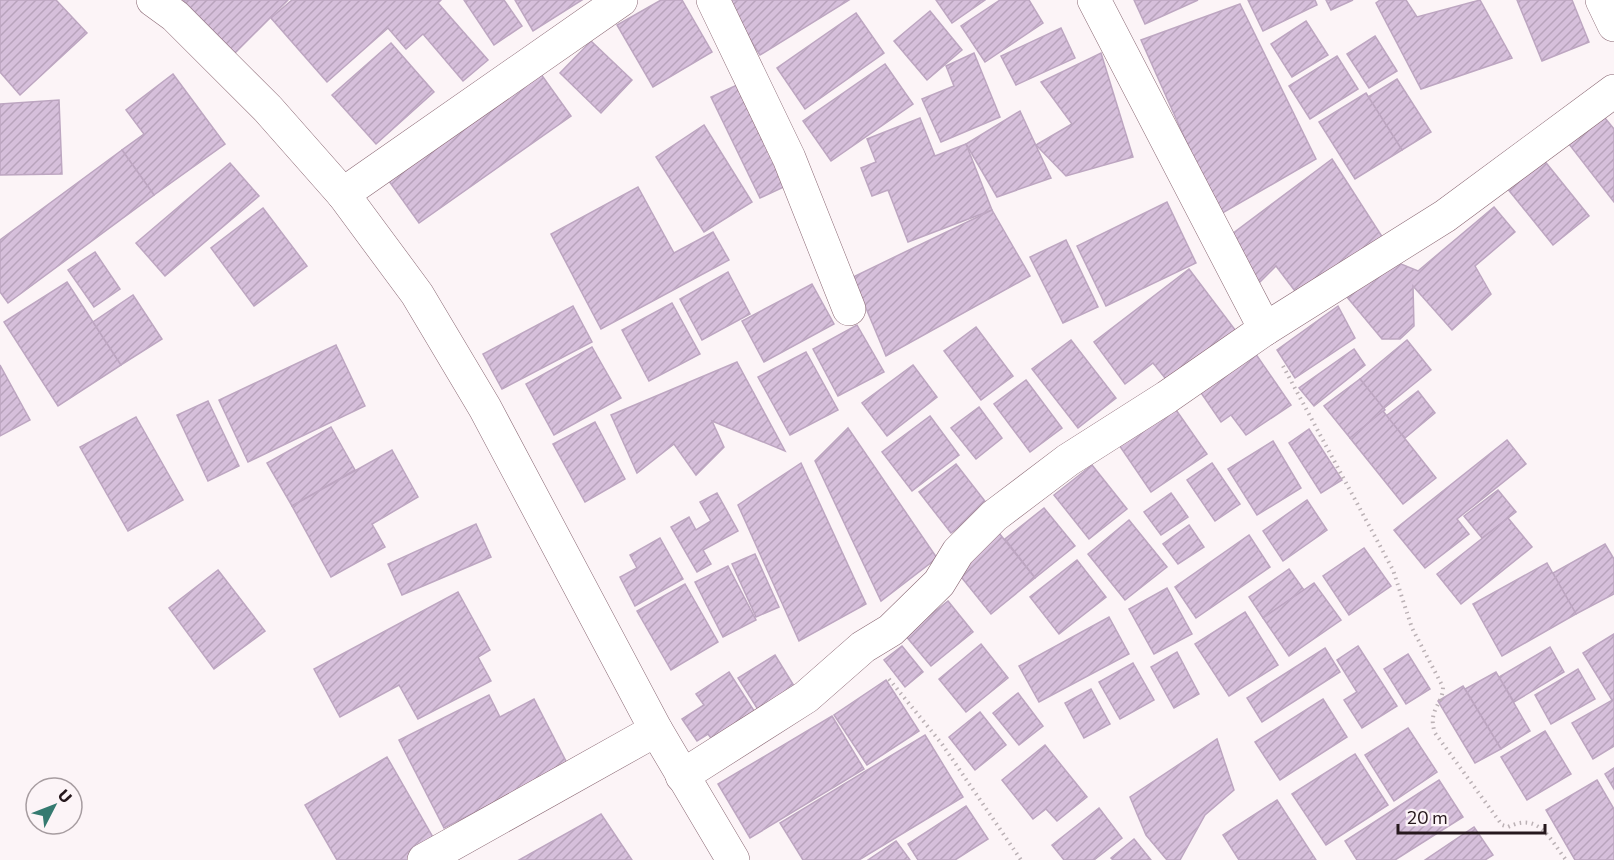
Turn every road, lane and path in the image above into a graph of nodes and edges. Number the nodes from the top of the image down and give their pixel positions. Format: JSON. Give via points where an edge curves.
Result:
{"nodes":[{"id":1,"x":153,"y":0,"type":"edge"},
{"id":2,"x":621,"y":0,"type":"edge"},
{"id":3,"x":713,"y":0,"type":"edge"},
{"id":4,"x":1094,"y":0,"type":"edge"},
{"id":5,"x":1602,"y":0,"type":"edge"},
{"id":6,"x":1614,"y":25,"type":"edge"},
{"id":7,"x":1614,"y":91,"type":"edge"},
{"id":8,"x":343,"y":194,"type":"junction"},
{"id":9,"x":849,"y":309,"type":"dead end"},
{"id":10,"x":1265,"y":329,"type":"junction"},
{"id":11,"x":863,"y":647,"type":"junction"},
{"id":12,"x":656,"y":730,"type":"junction"},
{"id":13,"x":682,"y":776,"type":"junction"},
{"id":14,"x":424,"y":860,"type":"edge"},
{"id":15,"x":733,"y":860,"type":"edge"},
{"id":16,"x":1021,"y":860,"type":"edge"},
{"id":17,"x":1566,"y":860,"type":"edge"}],
"edges":[{"from":1,"to":8,"type":"street","via":[[226,66]]},
{"from":2,"to":8,"type":"street"},
{"from":3,"to":9,"type":"street","via":[[789,158]]},
{"from":4,"to":10,"type":"street"},
{"from":5,"to":6,"type":"street"},
{"from":7,"to":10,"type":"street","via":[[1444,216]]},
{"from":8,"to":12,"type":"street","via":[[417,294],[485,408]]},
{"from":10,"to":11,"type":"street","via":[[1068,460],[994,516],[958,552],[931,591],[891,630]]},
{"from":10,"to":17,"type":"path","via":[[1393,570],[1412,628],[1443,687],[1434,707],[1435,733],[1502,825],[1531,821]]},
{"from":11,"to":13,"type":"street","via":[[806,697]]},
{"from":11,"to":16,"type":"path","via":[[942,744]]},
{"from":12,"to":13,"type":"street"},
{"from":12,"to":14,"type":"street"},
{"from":13,"to":15,"type":"street"}]}
